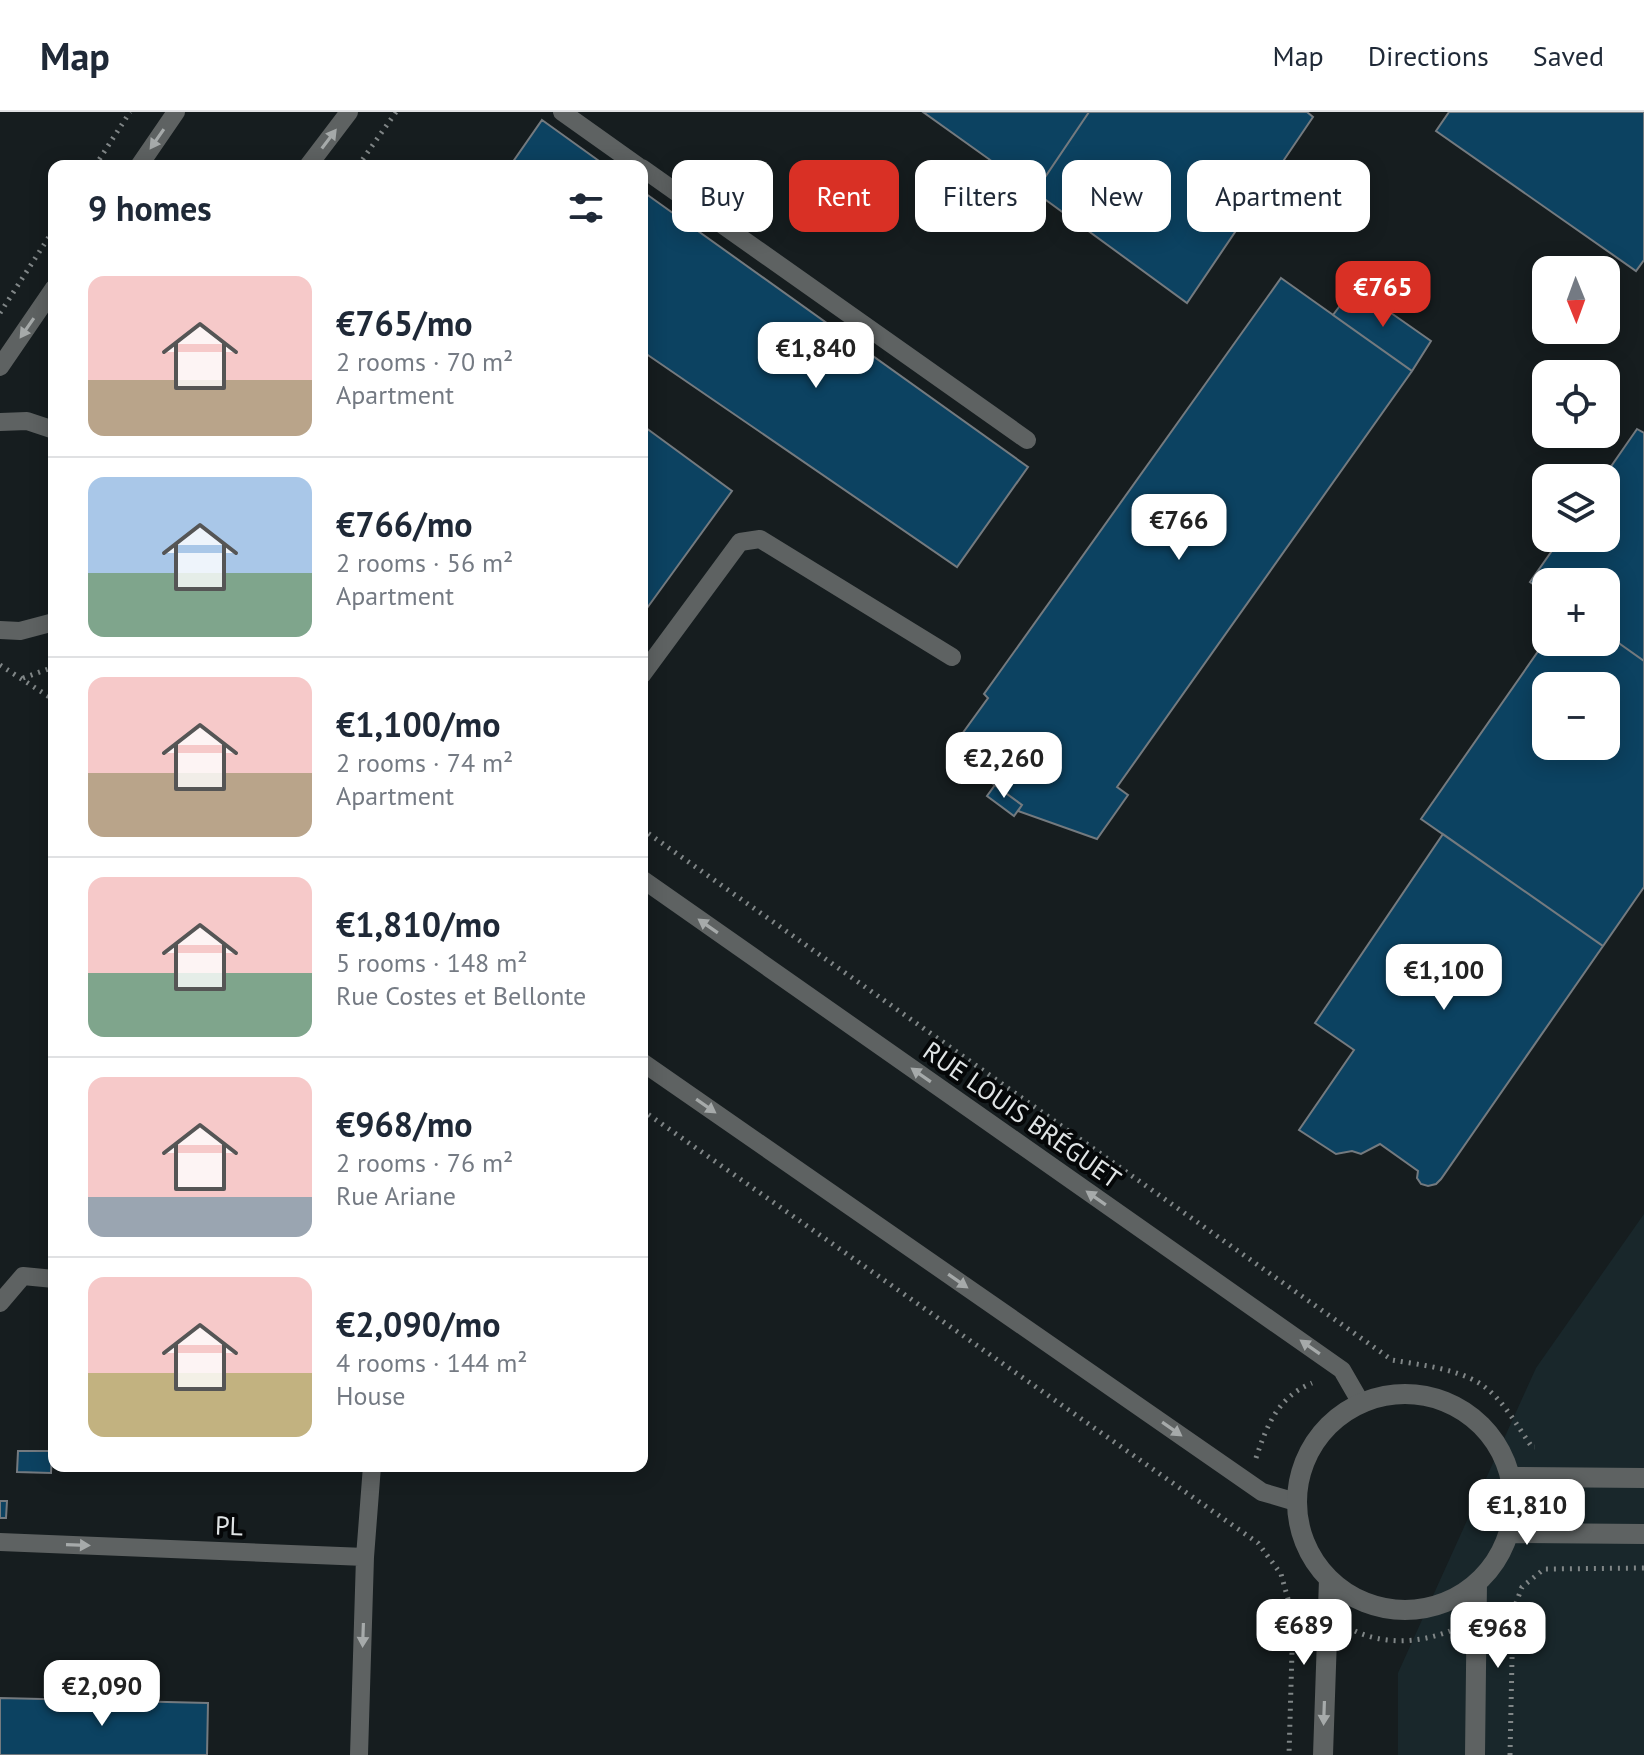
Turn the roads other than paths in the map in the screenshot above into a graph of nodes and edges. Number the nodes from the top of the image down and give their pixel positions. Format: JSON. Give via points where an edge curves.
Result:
{"nodes":[{"id":1,"x":176,"y":112,"type":"edge"},
{"id":2,"x":349,"y":112,"type":"edge"},
{"id":3,"x":562,"y":112,"type":"edge"},
{"id":4,"x":143,"y":160,"type":"edge"},
{"id":5,"x":313,"y":160,"type":"edge"},
{"id":6,"x":630,"y":160,"type":"edge"},
{"id":7,"x":648,"y":173,"type":"edge"},
{"id":8,"x":48,"y":297,"type":"edge"},
{"id":9,"x":0,"y":367,"type":"edge"},
{"id":10,"x":0,"y":422,"type":"edge"},
{"id":11,"x":48,"y":428,"type":"edge"},
{"id":12,"x":1027,"y":440,"type":"dead end"},
{"id":13,"x":48,"y":624,"type":"edge"},
{"id":14,"x":0,"y":630,"type":"edge"},
{"id":15,"x":952,"y":657,"type":"dead end"},
{"id":16,"x":648,"y":667,"type":"edge"},
{"id":17,"x":648,"y":883,"type":"edge"},
{"id":18,"x":648,"y":1066,"type":"edge"},
{"id":19,"x":48,"y":1278,"type":"edge"},
{"id":20,"x":0,"y":1303,"type":"edge"},
{"id":21,"x":1361,"y":1403,"type":"junction"},
{"id":22,"x":372,"y":1472,"type":"edge"},
{"id":23,"x":1511,"y":1477,"type":"junction"},
{"id":24,"x":1644,"y":1478,"type":"edge"},
{"id":25,"x":1296,"y":1502,"type":"junction"},
{"id":26,"x":1509,"y":1533,"type":"junction"},
{"id":27,"x":1644,"y":1534,"type":"edge"},
{"id":28,"x":0,"y":1542,"type":"edge"},
{"id":29,"x":365,"y":1557,"type":"junction"},
{"id":30,"x":1329,"y":1579,"type":"junction"},
{"id":31,"x":1477,"y":1583,"type":"junction"},
{"id":32,"x":359,"y":1755,"type":"edge"},
{"id":33,"x":1323,"y":1755,"type":"edge"},
{"id":34,"x":1475,"y":1755,"type":"edge"}],
"edges":[{"from":1,"to":4,"type":"lane","one_way":true},
{"from":5,"to":2,"type":"lane","one_way":true},
{"from":3,"to":6,"type":"lane"},
{"from":7,"to":12,"type":"lane"},
{"from":8,"to":9,"type":"lane","one_way":true},
{"from":10,"to":11,"type":"lane","via":[[27,421]]},
{"from":13,"to":14,"type":"lane"},
{"from":15,"to":16,"type":"lane","via":[[760,539],[740,542]]},
{"from":21,"to":17,"type":"lane","name":"RUE LOUIS BRÉGUET","one_way":true,"via":[[1342,1370]]},
{"from":18,"to":25,"type":"lane","one_way":true,"via":[[1262,1492]]},
{"from":19,"to":20,"type":"lane","via":[[23,1276]]},
{"from":21,"to":23,"type":"street","via":[[1423,1395],[1453,1405],[1489,1435]]},
{"from":21,"to":25,"type":"street","via":[[1336,1418],[1317,1439],[1303,1464]]},
{"from":22,"to":29,"type":"lane"},
{"from":23,"to":24,"type":"street"},
{"from":23,"to":26,"type":"street"},
{"from":25,"to":30,"type":"street","via":[[1310,1554]]},
{"from":26,"to":27,"type":"street"},
{"from":26,"to":31,"type":"street","via":[[1497,1560]]},
{"from":28,"to":29,"type":"lane","name":"PL","one_way":true},
{"from":29,"to":32,"type":"lane","one_way":true},
{"from":30,"to":31,"type":"street","via":[[1355,1598],[1386,1609],[1418,1610],[1450,1601]]},
{"from":30,"to":33,"type":"street","one_way":true},
{"from":31,"to":34,"type":"street"}]}
